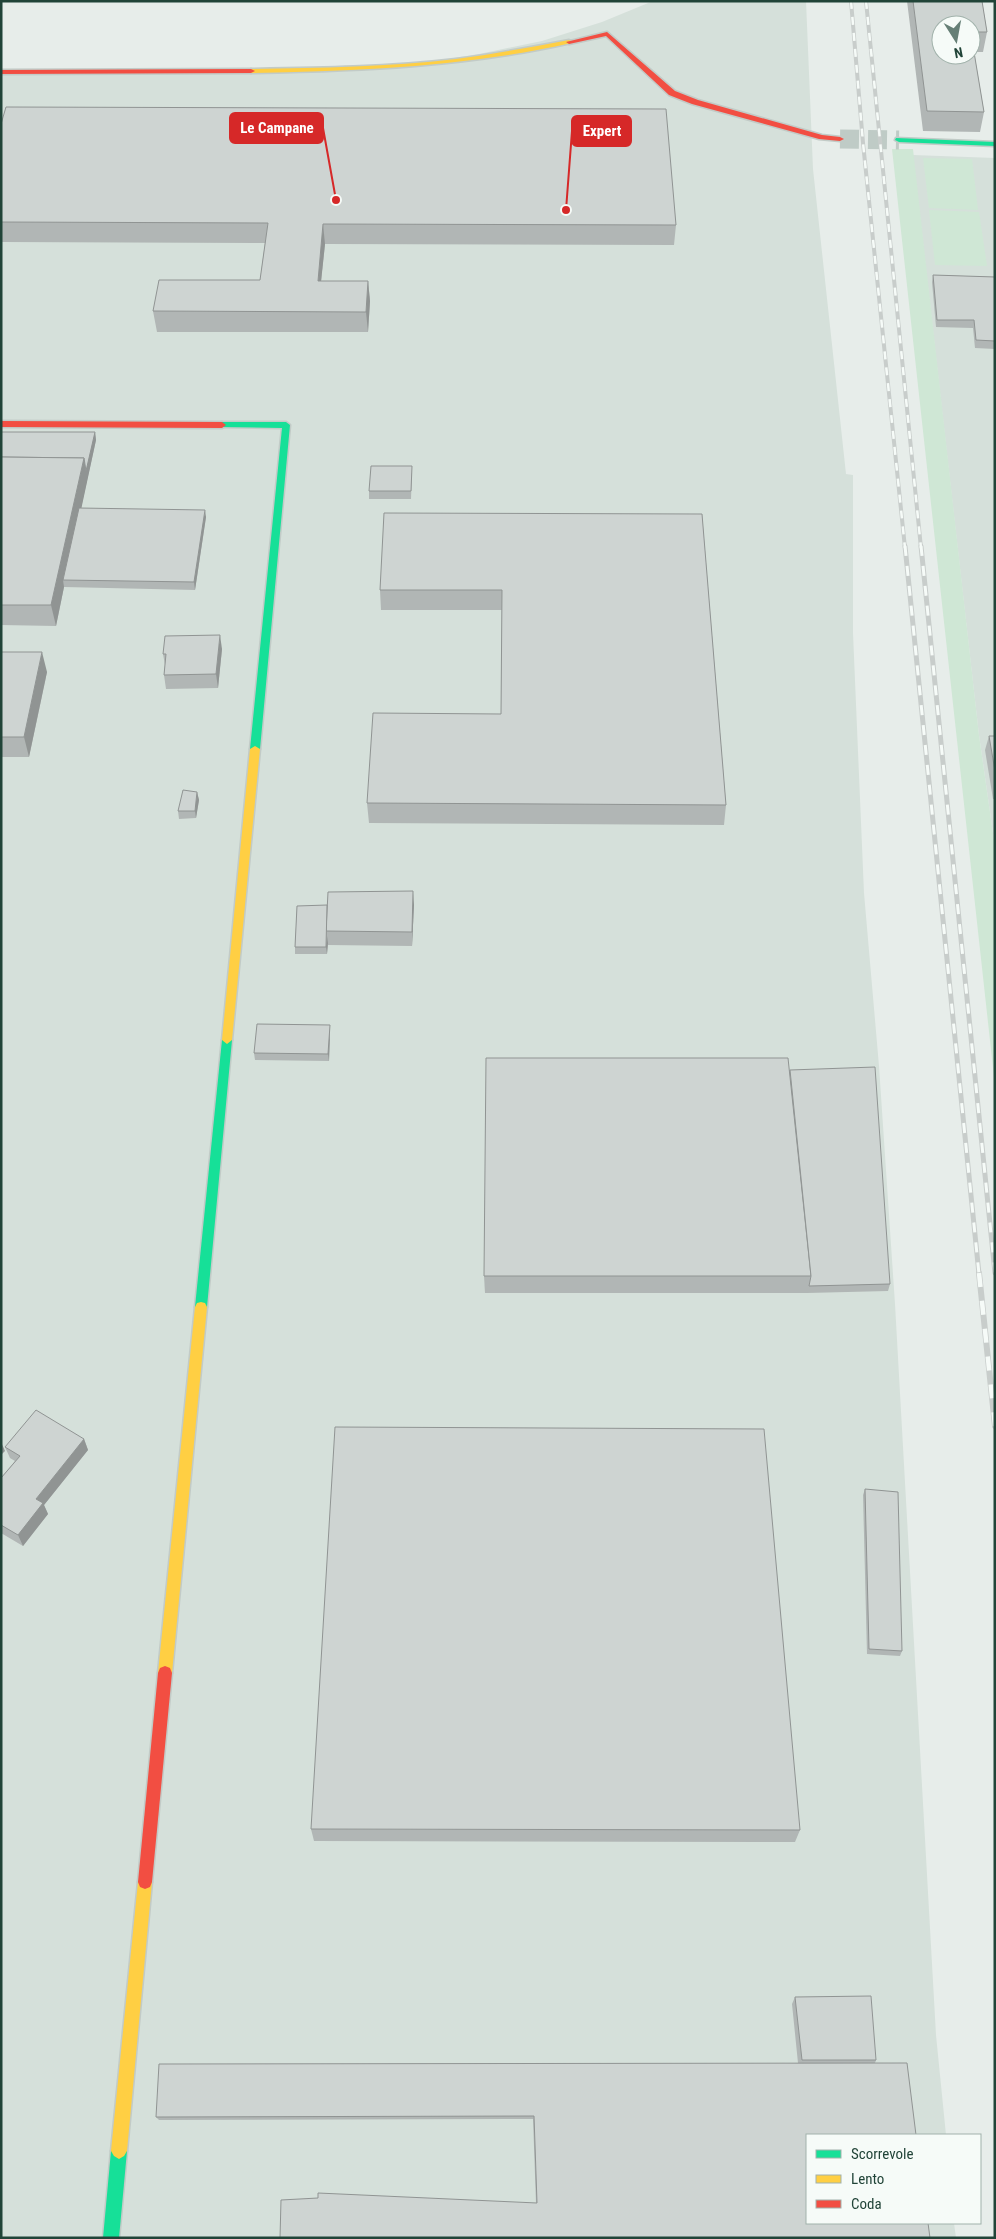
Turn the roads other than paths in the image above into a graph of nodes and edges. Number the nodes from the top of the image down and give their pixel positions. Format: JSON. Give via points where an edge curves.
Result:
{"nodes":[{"id":1,"x":1,"y":72,"type":"edge"},
{"id":2,"x":840,"y":139,"type":"tunnel mouth"},
{"id":3,"x":899,"y":140,"type":"tunnel mouth"},
{"id":4,"x":995,"y":144,"type":"edge"},
{"id":5,"x":1,"y":424,"type":"edge"},
{"id":6,"x":111,"y":2238,"type":"edge"}],
"edges":[{"from":1,"to":2,"type":"street","via":[[395,67],[457,61],[607,34],[672,93],[822,137]]},
{"from":3,"to":4,"type":"street"},
{"from":5,"to":6,"type":"street","via":[[286,425]]}]}
